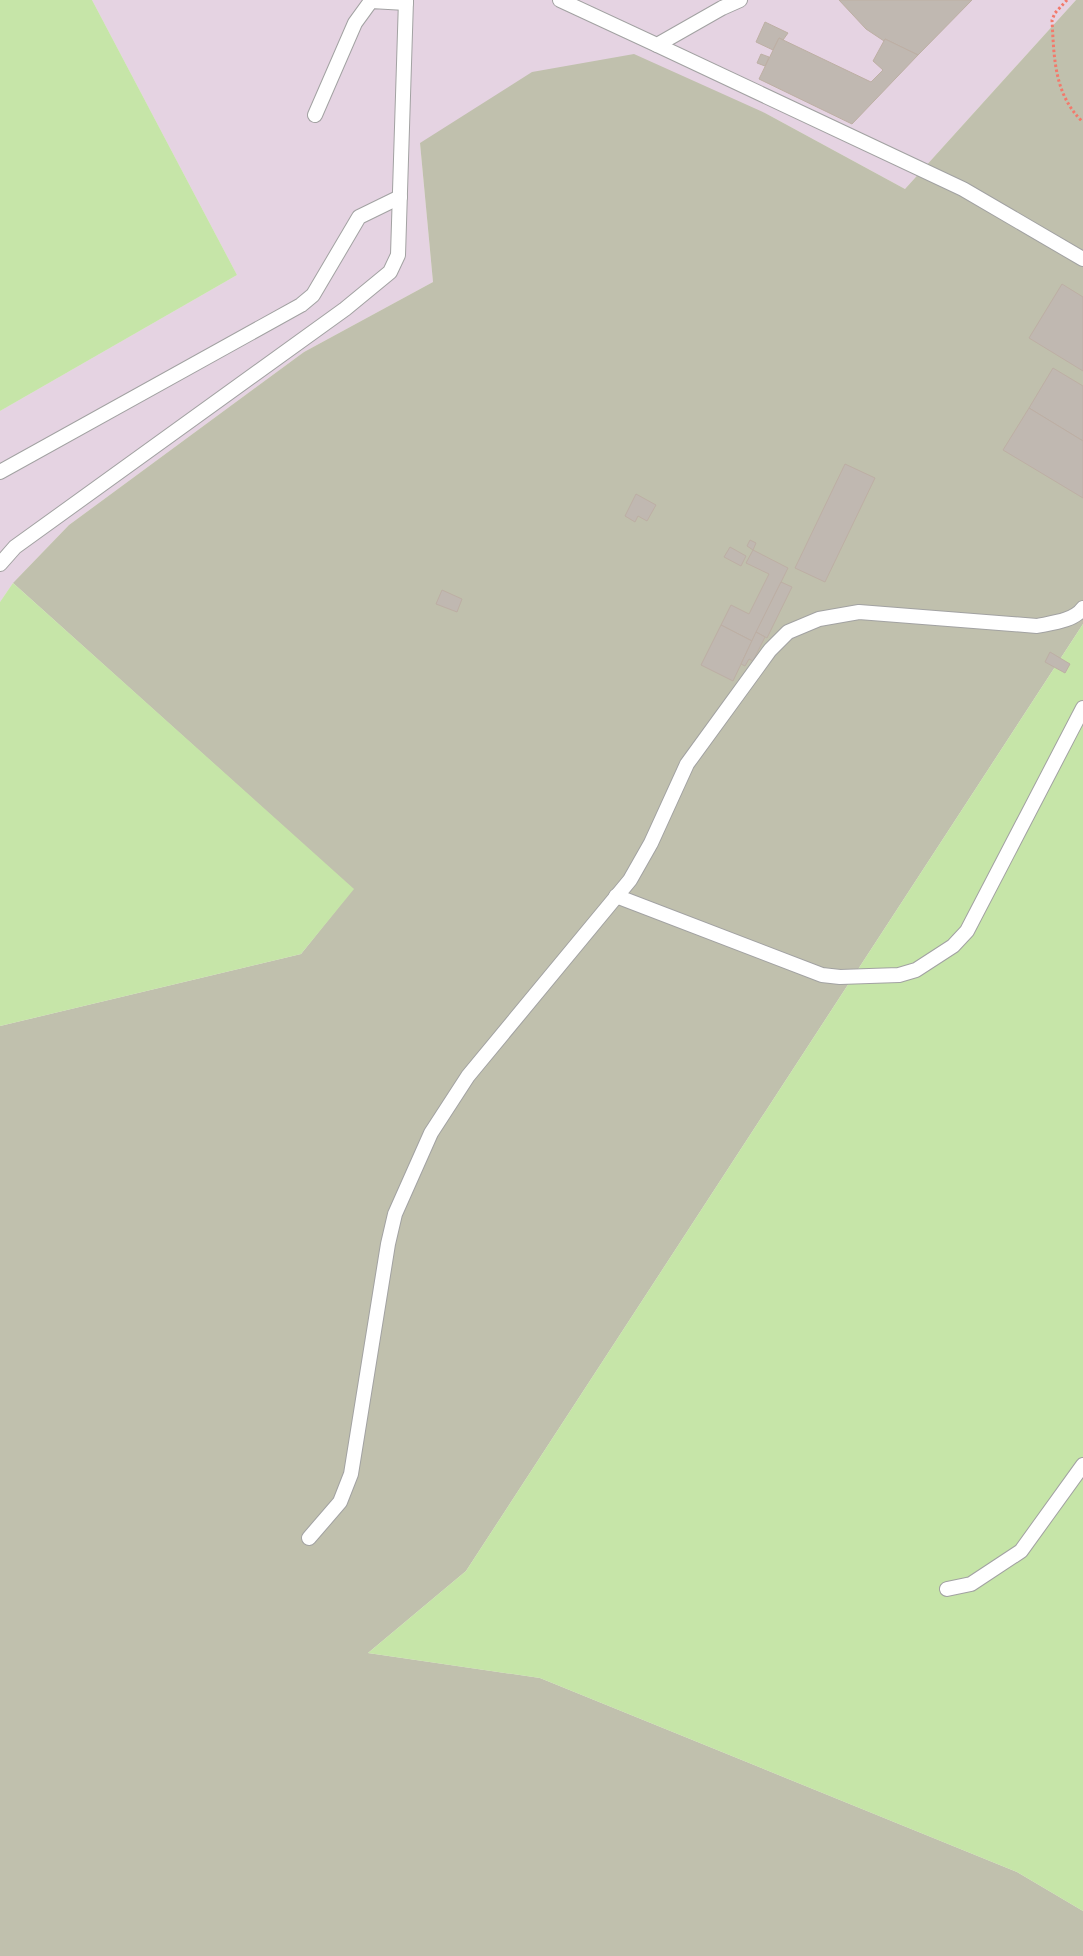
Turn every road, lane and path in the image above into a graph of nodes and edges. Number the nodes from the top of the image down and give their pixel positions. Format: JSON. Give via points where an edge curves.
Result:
{"nodes":[{"id":1,"x":370,"y":0,"type":"edge"},
{"id":2,"x":560,"y":0,"type":"edge"},
{"id":3,"x":740,"y":0,"type":"edge"},
{"id":4,"x":1067,"y":0,"type":"edge"},
{"id":5,"x":406,"y":2,"type":"edge"},
{"id":6,"x":657,"y":45,"type":"junction"},
{"id":7,"x":315,"y":115,"type":"dead end"},
{"id":8,"x":1083,"y":122,"type":"edge"},
{"id":9,"x":400,"y":197,"type":"junction"},
{"id":10,"x":1083,"y":259,"type":"edge"},
{"id":11,"x":0,"y":472,"type":"edge"},
{"id":12,"x":0,"y":564,"type":"edge"},
{"id":13,"x":1083,"y":608,"type":"edge"},
{"id":14,"x":1083,"y":708,"type":"edge"},
{"id":15,"x":616,"y":896,"type":"junction"},
{"id":16,"x":1083,"y":1465,"type":"edge"},
{"id":17,"x":309,"y":1538,"type":"dead end"},
{"id":18,"x":947,"y":1589,"type":"dead end"}],
"edges":[{"from":1,"to":5,"type":"lane"},
{"from":1,"to":7,"type":"lane","via":[[355,23]]},
{"from":2,"to":6,"type":"lane"},
{"from":3,"to":6,"type":"lane"},
{"from":4,"to":8,"type":"path","via":[[1052,20],[1055,69],[1072,112]]},
{"from":5,"to":9,"type":"lane"},
{"from":6,"to":10,"type":"lane","via":[[964,189]]},
{"from":9,"to":11,"type":"lane","via":[[359,217],[313,295],[301,305]]},
{"from":9,"to":12,"type":"lane","via":[[398,255],[390,272],[336,315],[15,547]]},
{"from":13,"to":15,"type":"lane","via":[[1066,620],[1037,626],[859,612],[819,618],[788,632],[770,650],[687,764],[651,843],[630,880]]},
{"from":14,"to":15,"type":"lane","via":[[967,930],[952,946],[916,970],[899,975],[822,975]]},
{"from":15,"to":17,"type":"lane","via":[[468,1076],[431,1134],[394,1214],[351,1474],[340,1502]]},
{"from":16,"to":18,"type":"lane","via":[[1021,1551],[971,1584]]}]}
